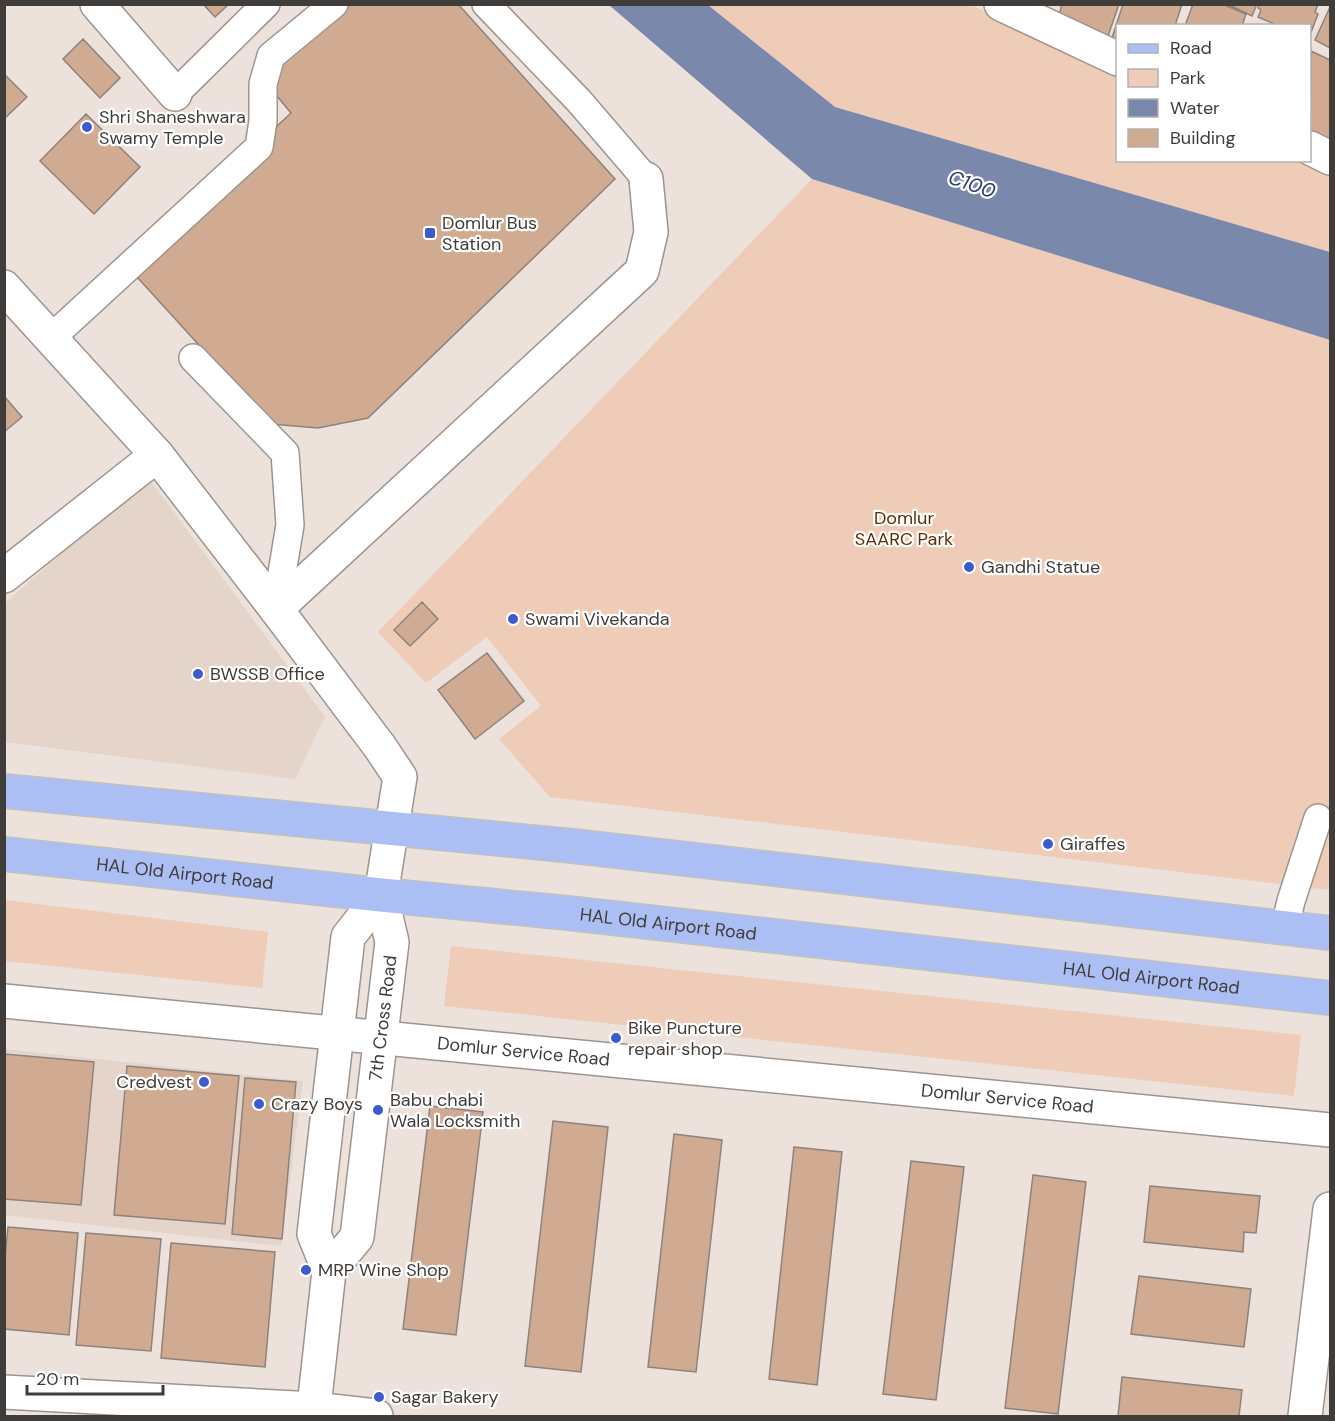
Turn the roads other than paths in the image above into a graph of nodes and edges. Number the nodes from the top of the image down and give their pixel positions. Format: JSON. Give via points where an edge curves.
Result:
{"nodes":[{"id":1,"x":97,"y":4,"type":"edge"},
{"id":2,"x":266,"y":4,"type":"edge"},
{"id":3,"x":334,"y":4,"type":"edge"},
{"id":4,"x":486,"y":4,"type":"edge"},
{"id":5,"x":1018,"y":8,"type":"edge"},
{"id":6,"x":1116,"y":58,"type":"edge"},
{"id":7,"x":175,"y":94,"type":"joint"},
{"id":8,"x":1311,"y":148,"type":"edge"},
{"id":9,"x":1330,"y":158,"type":"edge"},
{"id":10,"x":646,"y":179,"type":"joint"},
{"id":11,"x":4,"y":287,"type":"edge"},
{"id":12,"x":51,"y":338,"type":"junction"},
{"id":13,"x":193,"y":358,"type":"dead end"},
{"id":14,"x":157,"y":456,"type":"junction"},
{"id":15,"x":4,"y":576,"type":"edge"},
{"id":16,"x":276,"y":609,"type":"junction"},
{"id":17,"x":4,"y":791,"type":"edge"},
{"id":18,"x":1318,"y":818,"type":"dead end"},
{"id":19,"x":392,"y":829,"type":"junction"},
{"id":20,"x":4,"y":854,"type":"edge"},
{"id":21,"x":381,"y":895,"type":"junction"},
{"id":22,"x":1285,"y":927,"type":"junction"},
{"id":23,"x":1330,"y":933,"type":"edge"},
{"id":24,"x":1330,"y":998,"type":"edge"},
{"id":25,"x":4,"y":1001,"type":"edge"},
{"id":26,"x":338,"y":1033,"type":"junction"},
{"id":27,"x":380,"y":1037,"type":"junction"},
{"id":28,"x":1330,"y":1130,"type":"edge"},
{"id":29,"x":1330,"y":1209,"type":"edge"},
{"id":30,"x":329,"y":1271,"type":"junction"},
{"id":31,"x":4,"y":1392,"type":"edge"},
{"id":32,"x":314,"y":1413,"type":"edge"},
{"id":33,"x":376,"y":1416,"type":"edge"},
{"id":34,"x":1305,"y":1416,"type":"edge"}],
"edges":[{"from":1,"to":7,"type":"street"},
{"from":2,"to":7,"type":"lane"},
{"from":3,"to":12,"type":"lane","via":[[271,56],[263,84],[259,147]]},
{"from":4,"to":10,"type":"lane","via":[[579,101]]},
{"from":5,"to":6,"type":"street"},
{"from":8,"to":9,"type":"street"},
{"from":10,"to":16,"type":"street","via":[[651,232],[642,271]]},
{"from":11,"to":12,"type":"street"},
{"from":12,"to":14,"type":"street"},
{"from":13,"to":16,"type":"lane","via":[[285,453],[290,525]]},
{"from":14,"to":15,"type":"street"},
{"from":14,"to":16,"type":"street"},
{"from":16,"to":19,"type":"street","via":[[400,777]]},
{"from":17,"to":19,"type":"main road"},
{"from":18,"to":22,"type":"lane"},
{"from":19,"to":21,"type":"street"},
{"from":19,"to":22,"type":"main road"},
{"from":20,"to":21,"type":"main road","name":"HAL Old Airport Road"},
{"from":21,"to":24,"type":"main road","name":"HAL Old Airport Road"},
{"from":21,"to":26,"type":"street","via":[[348,937]]},
{"from":21,"to":27,"type":"street","name":"7th Cross Road","via":[[392,942]]},
{"from":22,"to":23,"type":"main road"},
{"from":25,"to":26,"type":"street","name":"Domlur Service Road"},
{"from":26,"to":27,"type":"street","name":"Domlur Service Road"},
{"from":26,"to":30,"type":"street","via":[[314,1234]]},
{"from":27,"to":28,"type":"street","name":"Domlur Service Road"},
{"from":27,"to":30,"type":"street","name":"7th Cross Road","via":[[357,1237]]},
{"from":29,"to":34,"type":"street"},
{"from":30,"to":32,"type":"street"},
{"from":31,"to":32,"type":"street"},
{"from":32,"to":33,"type":"street"}]}
